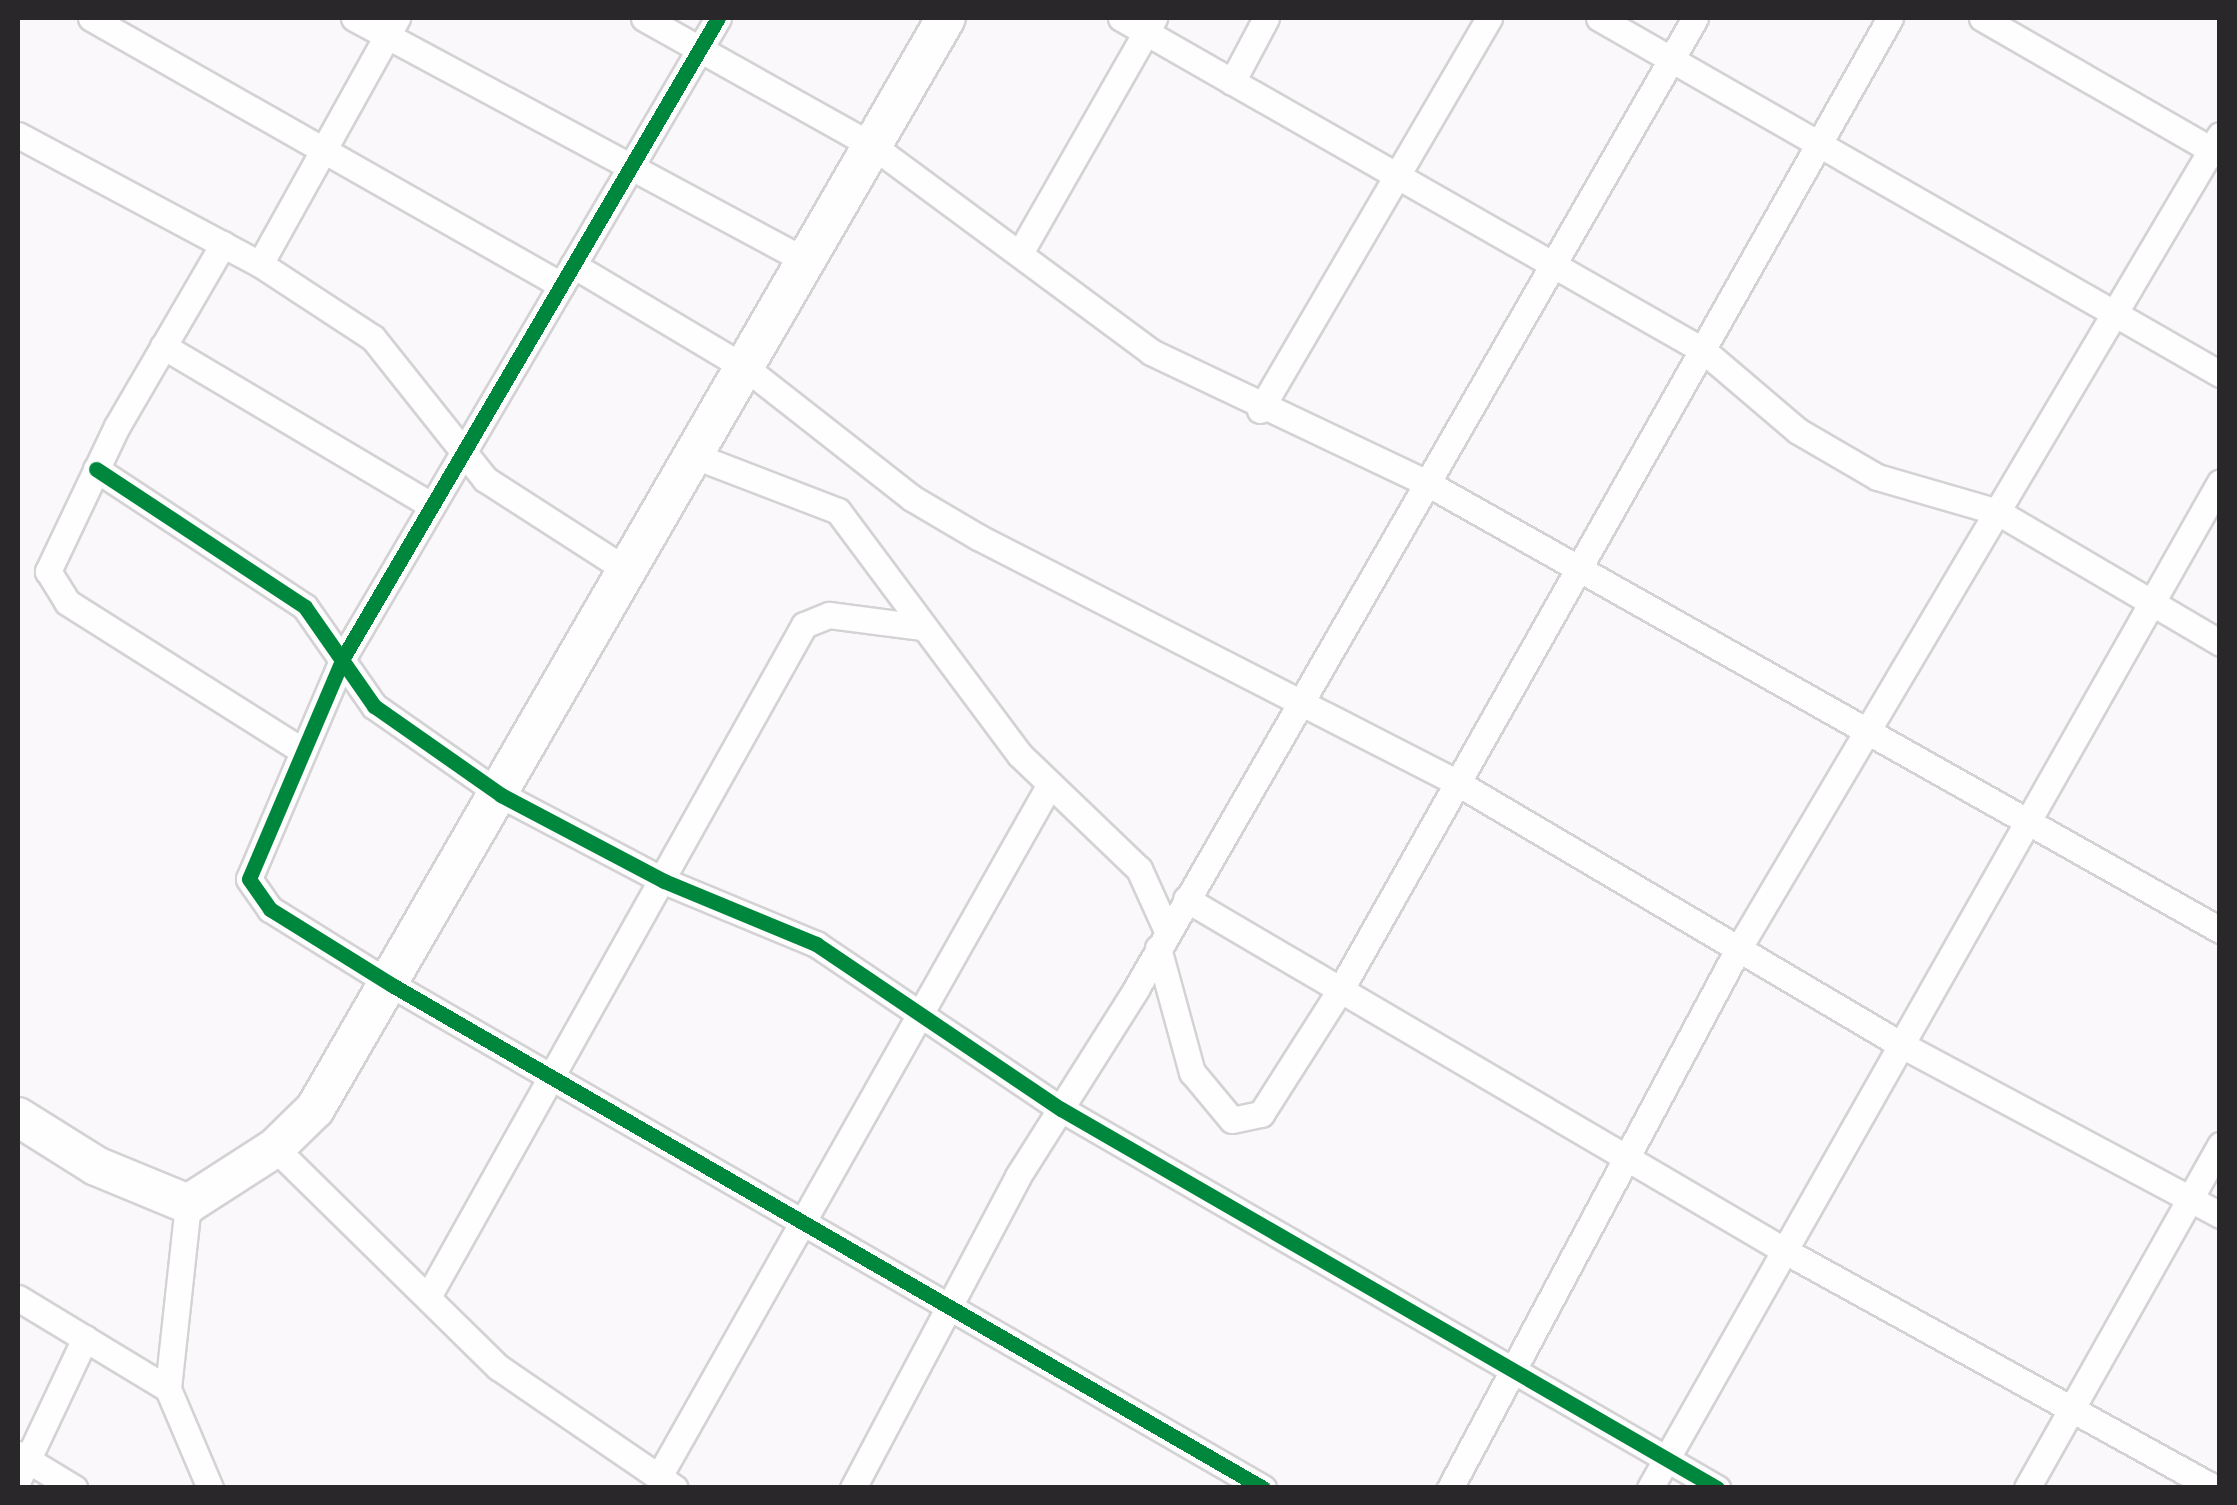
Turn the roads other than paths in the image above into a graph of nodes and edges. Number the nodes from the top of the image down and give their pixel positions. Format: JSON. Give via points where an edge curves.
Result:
{"nodes":[{"id":1,"x":91,"y":18,"type":"edge"},
{"id":2,"x":354,"y":18,"type":"edge"},
{"id":3,"x":644,"y":18,"type":"edge"},
{"id":4,"x":718,"y":18,"type":"edge"},
{"id":5,"x":946,"y":18,"type":"edge"},
{"id":6,"x":1121,"y":18,"type":"edge"},
{"id":7,"x":1266,"y":18,"type":"edge"},
{"id":8,"x":1489,"y":18,"type":"edge"},
{"id":9,"x":1598,"y":18,"type":"edge"},
{"id":10,"x":1695,"y":18,"type":"edge"},
{"id":11,"x":1890,"y":18,"type":"edge"},
{"id":12,"x":1982,"y":18,"type":"edge"},
{"id":13,"x":1150,"y":25,"type":"edge"},
{"id":14,"x":392,"y":27,"type":"edge"},
{"id":15,"x":699,"y":49,"type":"junction"},
{"id":16,"x":1672,"y":59,"type":"junction"},
{"id":17,"x":1232,"y":82,"type":"junction"},
{"id":18,"x":18,"y":134,"type":"edge"},
{"id":19,"x":1816,"y":143,"type":"junction"},
{"id":20,"x":874,"y":146,"type":"junction"},
{"id":21,"x":2217,"y":147,"type":"edge"},
{"id":22,"x":326,"y":151,"type":"junction"},
{"id":23,"x":632,"y":166,"type":"junction"},
{"id":24,"x":1400,"y":176,"type":"junction"},
{"id":25,"x":223,"y":244,"type":"junction"},
{"id":26,"x":1020,"y":253,"type":"junction"},
{"id":27,"x":808,"y":262,"type":"junction"},
{"id":28,"x":1554,"y":263,"type":"junction"},
{"id":29,"x":260,"y":264,"type":"junction"},
{"id":30,"x":567,"y":275,"type":"junction"},
{"id":31,"x":2118,"y":310,"type":"junction"},
{"id":32,"x":163,"y":346,"type":"junction"},
{"id":33,"x":1704,"y":352,"type":"junction"},
{"id":34,"x":746,"y":368,"type":"junction"},
{"id":35,"x":2220,"y":374,"type":"edge"},
{"id":36,"x":1260,"y":410,"type":"junction"},
{"id":37,"x":458,"y":454,"type":"junction"},
{"id":38,"x":695,"y":456,"type":"junction"},
{"id":39,"x":96,"y":469,"type":"junction"},
{"id":40,"x":2220,"y":482,"type":"edge"},
{"id":41,"x":1427,"y":483,"type":"junction"},
{"id":42,"x":429,"y":504,"type":"junction"},
{"id":43,"x":1998,"y":512,"type":"junction"},
{"id":44,"x":1576,"y":566,"type":"junction"},
{"id":45,"x":628,"y":571,"type":"junction"},
{"id":46,"x":2151,"y":603,"type":"junction"},
{"id":47,"x":922,"y":627,"type":"junction"},
{"id":48,"x":2220,"y":644,"type":"edge"},
{"id":49,"x":344,"y":656,"type":"junction"},
{"id":50,"x":1302,"y":700,"type":"junction"},
{"id":51,"x":1863,"y":732,"type":"junction"},
{"id":52,"x":303,"y":751,"type":"junction"},
{"id":53,"x":1456,"y":782,"type":"junction"},
{"id":54,"x":1050,"y":784,"type":"junction"},
{"id":55,"x":501,"y":795,"type":"junction"},
{"id":56,"x":2025,"y":824,"type":"junction"},
{"id":57,"x":664,"y":880,"type":"junction"},
{"id":58,"x":1186,"y":899,"type":"junction"},
{"id":59,"x":2220,"y":930,"type":"edge"},
{"id":60,"x":1163,"y":939,"type":"junction"},
{"id":61,"x":1737,"y":951,"type":"junction"},
{"id":62,"x":392,"y":984,"type":"junction"},
{"id":63,"x":1342,"y":987,"type":"junction"},
{"id":64,"x":915,"y":1019,"type":"junction"},
{"id":65,"x":1898,"y":1043,"type":"junction"},
{"id":66,"x":546,"y":1072,"type":"junction"},
{"id":67,"x":1061,"y":1109,"type":"junction"},
{"id":68,"x":18,"y":1118,"type":"edge"},
{"id":69,"x":2220,"y":1145,"type":"edge"},
{"id":70,"x":275,"y":1148,"type":"junction"},
{"id":71,"x":1626,"y":1159,"type":"junction"},
{"id":72,"x":2190,"y":1198,"type":"junction"},
{"id":73,"x":188,"y":1204,"type":"junction"},
{"id":74,"x":2220,"y":1215,"type":"edge"},
{"id":75,"x":801,"y":1219,"type":"junction"},
{"id":76,"x":1786,"y":1252,"type":"junction"},
{"id":77,"x":429,"y":1295,"type":"junction"},
{"id":78,"x":18,"y":1298,"type":"edge"},
{"id":79,"x":948,"y":1303,"type":"junction"},
{"id":80,"x":85,"y":1338,"type":"junction"},
{"id":81,"x":1512,"y":1373,"type":"junction"},
{"id":82,"x":168,"y":1389,"type":"junction"},
{"id":83,"x":2072,"y":1409,"type":"junction"},
{"id":84,"x":1667,"y":1458,"type":"junction"},
{"id":85,"x":21,"y":1465,"type":"edge"},
{"id":86,"x":2212,"y":1480,"type":"edge"},
{"id":87,"x":666,"y":1483,"type":"edge"},
{"id":88,"x":74,"y":1488,"type":"edge"},
{"id":89,"x":210,"y":1488,"type":"edge"},
{"id":90,"x":853,"y":1488,"type":"edge"},
{"id":91,"x":1263,"y":1488,"type":"edge"},
{"id":92,"x":1450,"y":1488,"type":"edge"},
{"id":93,"x":1650,"y":1488,"type":"edge"},
{"id":94,"x":1717,"y":1488,"type":"edge"},
{"id":95,"x":2027,"y":1488,"type":"edge"}],
"edges":[{"from":1,"to":22,"type":"street"},
{"from":2,"to":14,"type":"street"},
{"from":3,"to":15,"type":"street"},
{"from":4,"to":15,"type":"street"},
{"from":5,"to":20,"type":"street"},
{"from":6,"to":13,"type":"street"},
{"from":7,"to":17,"type":"street"},
{"from":8,"to":24,"type":"street"},
{"from":9,"to":16,"type":"street"},
{"from":10,"to":16,"type":"street"},
{"from":11,"to":19,"type":"street"},
{"from":12,"to":21,"type":"street"},
{"from":13,"to":17,"type":"street"},
{"from":13,"to":26,"type":"street"},
{"from":14,"to":22,"type":"street"},
{"from":14,"to":23,"type":"street"},
{"from":15,"to":20,"type":"street"},
{"from":15,"to":23,"type":"street"},
{"from":16,"to":19,"type":"street"},
{"from":16,"to":28,"type":"street"},
{"from":17,"to":24,"type":"street"},
{"from":18,"to":25,"type":"street"},
{"from":19,"to":31,"type":"street"},
{"from":19,"to":33,"type":"street"},
{"from":20,"to":26,"type":"street"},
{"from":20,"to":27,"type":"street"},
{"from":21,"to":31,"type":"street"},
{"from":22,"to":29,"type":"street"},
{"from":22,"to":30,"type":"street"},
{"from":23,"to":27,"type":"street"},
{"from":23,"to":30,"type":"street"},
{"from":24,"to":28,"type":"street"},
{"from":24,"to":36,"type":"street"},
{"from":25,"to":29,"type":"street"},
{"from":25,"to":32,"type":"street"},
{"from":26,"to":36,"type":"street","via":[[1076,304]]},
{"from":27,"to":34,"type":"street"},
{"from":28,"to":33,"type":"street"},
{"from":28,"to":41,"type":"street"},
{"from":29,"to":37,"type":"street","via":[[373,338]]},
{"from":30,"to":34,"type":"street"},
{"from":30,"to":37,"type":"street"},
{"from":31,"to":35,"type":"street"},
{"from":31,"to":43,"type":"street"},
{"from":32,"to":39,"type":"street"},
{"from":32,"to":42,"type":"street"},
{"from":33,"to":43,"type":"street","via":[[1798,431],[1877,477]]},
{"from":33,"to":44,"type":"street"},
{"from":34,"to":38,"type":"street"},
{"from":34,"to":50,"type":"street","via":[[912,498]]},
{"from":36,"to":41,"type":"street"},
{"from":37,"to":42,"type":"street"},
{"from":37,"to":45,"type":"street"},
{"from":38,"to":45,"type":"street"},
{"from":38,"to":47,"type":"street","via":[[838,511]]},
{"from":39,"to":49,"type":"street","via":[[305,607]]},
{"from":39,"to":52,"type":"street","via":[[48,571],[52,588]]},
{"from":40,"to":46,"type":"street"},
{"from":41,"to":44,"type":"street"},
{"from":41,"to":50,"type":"street"},
{"from":42,"to":49,"type":"street"},
{"from":43,"to":46,"type":"street"},
{"from":43,"to":51,"type":"street"},
{"from":44,"to":51,"type":"street"},
{"from":44,"to":53,"type":"street"},
{"from":45,"to":55,"type":"street"},
{"from":46,"to":48,"type":"street"},
{"from":46,"to":56,"type":"street"},
{"from":47,"to":54,"type":"street"},
{"from":47,"to":57,"type":"street","via":[[828,614],[804,625]]},
{"from":49,"to":52,"type":"street"},
{"from":49,"to":55,"type":"street","via":[[374,706]]},
{"from":50,"to":53,"type":"street"},
{"from":50,"to":58,"type":"street"},
{"from":51,"to":56,"type":"street"},
{"from":51,"to":61,"type":"street"},
{"from":52,"to":62,"type":"street","via":[[250,879],[270,908]]},
{"from":53,"to":61,"type":"street"},
{"from":53,"to":63,"type":"street"},
{"from":54,"to":60,"type":"street","via":[[1139,869]]},
{"from":54,"to":64,"type":"street"},
{"from":55,"to":57,"type":"street"},
{"from":55,"to":62,"type":"street"},
{"from":56,"to":59,"type":"street"},
{"from":56,"to":65,"type":"street"},
{"from":57,"to":64,"type":"street","via":[[816,944]]},
{"from":57,"to":66,"type":"street"},
{"from":58,"to":60,"type":"street"},
{"from":58,"to":63,"type":"street"},
{"from":60,"to":63,"type":"street","via":[[1182,1049],[1232,1120],[1262,1114]]},
{"from":60,"to":67,"type":"street"},
{"from":61,"to":65,"type":"street"},
{"from":61,"to":71,"type":"street"},
{"from":62,"to":66,"type":"street"},
{"from":62,"to":70,"type":"street","via":[[315,1109]]},
{"from":63,"to":71,"type":"street"},
{"from":64,"to":67,"type":"street"},
{"from":64,"to":75,"type":"street"},
{"from":65,"to":72,"type":"street"},
{"from":65,"to":76,"type":"street"},
{"from":66,"to":75,"type":"street"},
{"from":66,"to":77,"type":"street"},
{"from":67,"to":79,"type":"street"},
{"from":67,"to":81,"type":"street"},
{"from":68,"to":73,"type":"street","via":[[96,1166]]},
{"from":69,"to":72,"type":"street"},
{"from":70,"to":73,"type":"street"},
{"from":70,"to":77,"type":"street"},
{"from":71,"to":76,"type":"street"},
{"from":71,"to":81,"type":"street"},
{"from":72,"to":74,"type":"street"},
{"from":72,"to":83,"type":"street"},
{"from":73,"to":82,"type":"street"},
{"from":75,"to":79,"type":"street"},
{"from":75,"to":87,"type":"street"},
{"from":76,"to":83,"type":"street"},
{"from":76,"to":84,"type":"street"},
{"from":77,"to":87,"type":"street","via":[[532,1394]]},
{"from":78,"to":80,"type":"street"},
{"from":79,"to":90,"type":"street"},
{"from":79,"to":91,"type":"street"},
{"from":80,"to":82,"type":"street"},
{"from":80,"to":85,"type":"street"},
{"from":81,"to":84,"type":"street"},
{"from":81,"to":92,"type":"street"},
{"from":82,"to":89,"type":"street"},
{"from":83,"to":86,"type":"street"},
{"from":83,"to":95,"type":"street"},
{"from":84,"to":93,"type":"street"},
{"from":84,"to":94,"type":"street"},
{"from":85,"to":88,"type":"street"}]}
